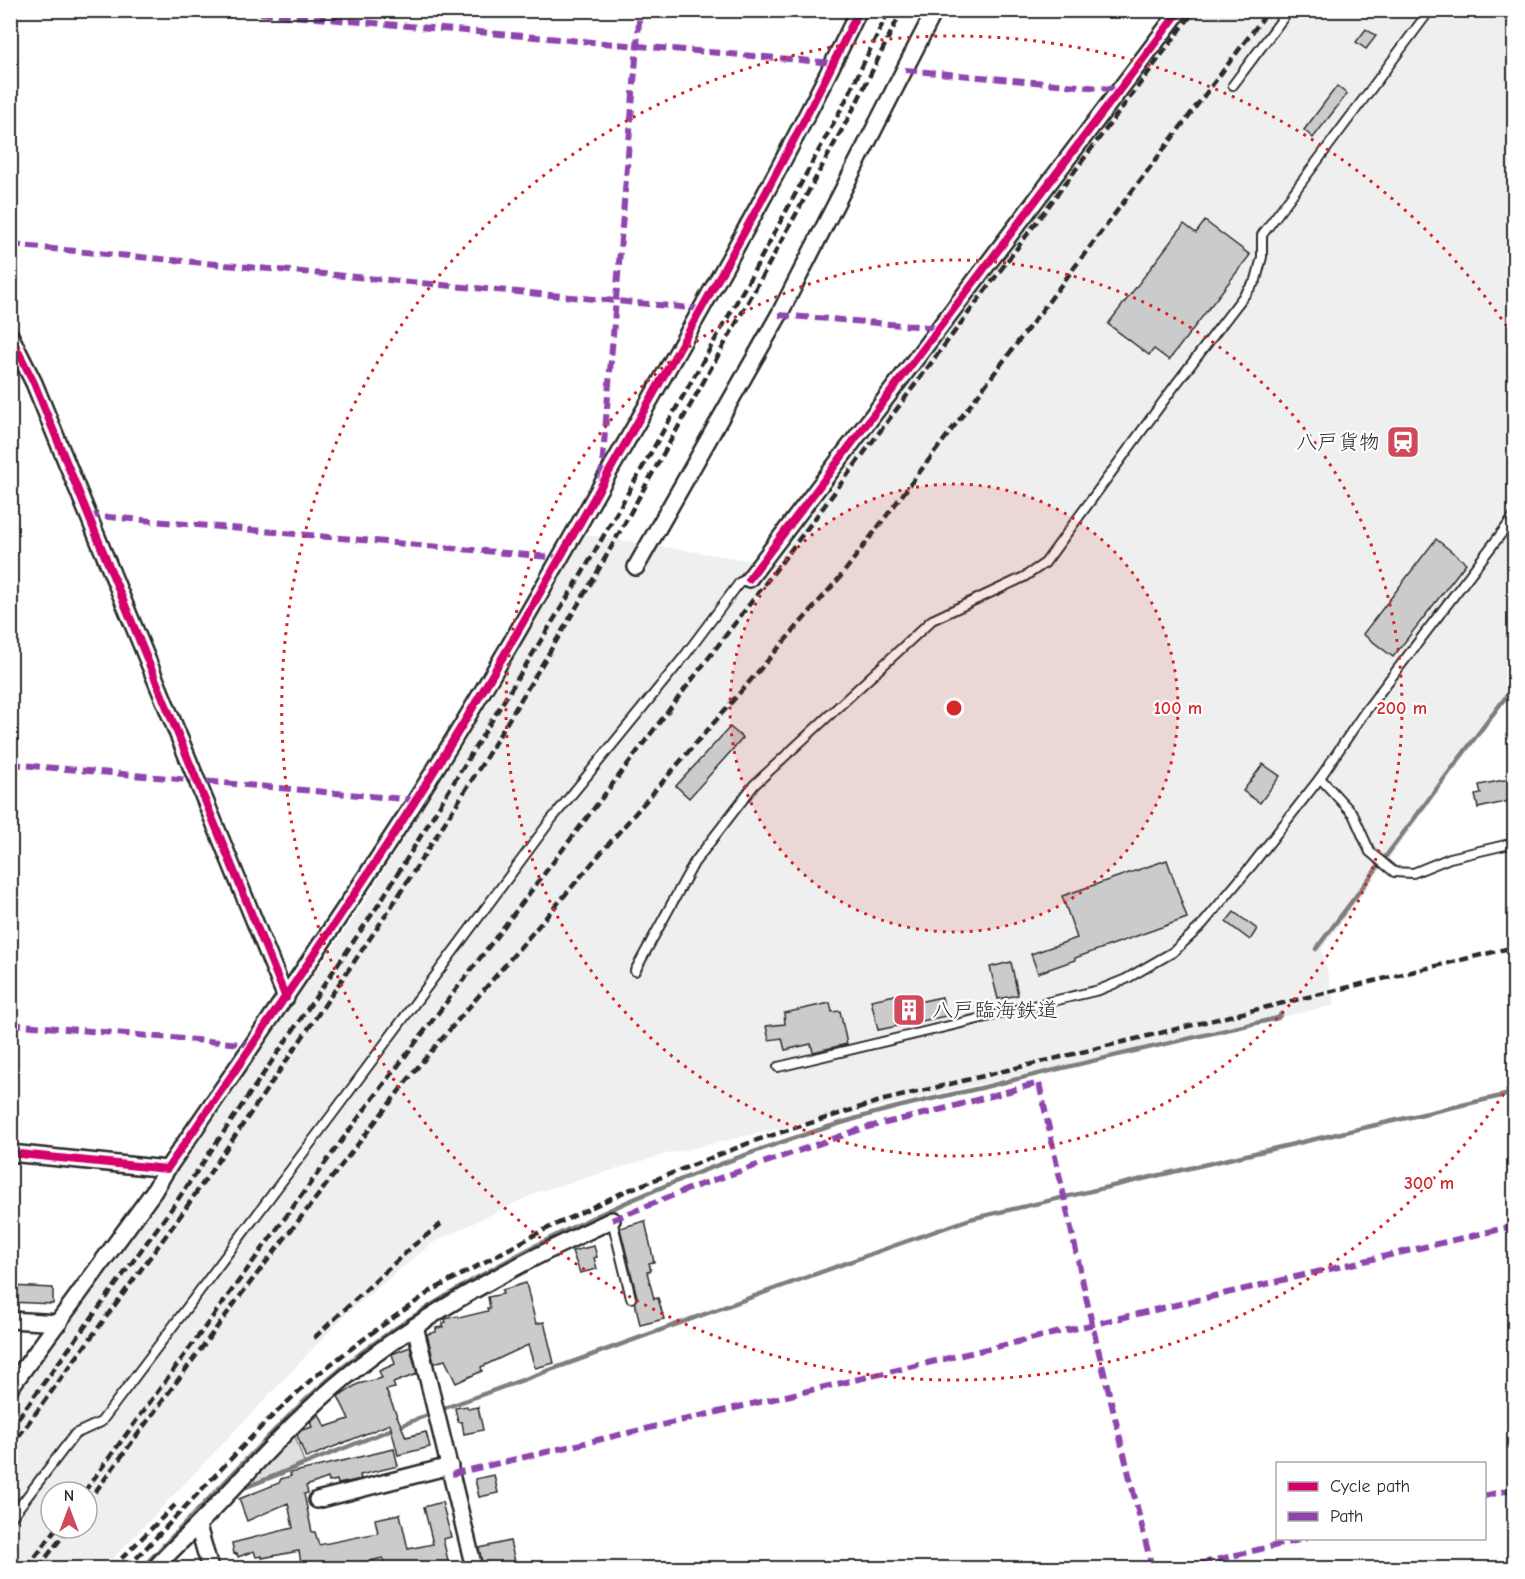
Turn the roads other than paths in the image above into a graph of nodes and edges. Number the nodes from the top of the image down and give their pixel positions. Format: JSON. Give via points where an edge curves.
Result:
{"nodes":[{"id":1,"x":859,"y":10,"type":"edge"},
{"id":2,"x":935,"y":10,"type":"edge"},
{"id":3,"x":1180,"y":10,"type":"edge"},
{"id":4,"x":1289,"y":10,"type":"edge"},
{"id":5,"x":1430,"y":10,"type":"edge"},
{"id":6,"x":1233,"y":86,"type":"dead end"},
{"id":7,"x":10,"y":335,"type":"edge"},
{"id":8,"x":1515,"y":517,"type":"edge"},
{"id":9,"x":636,"y":567,"type":"dead end"},
{"id":10,"x":749,"y":579,"type":"joint"},
{"id":11,"x":1320,"y":778,"type":"junction"},
{"id":12,"x":1515,"y":843,"type":"edge"},
{"id":13,"x":635,"y":971,"type":"dead end"},
{"id":14,"x":286,"y":998,"type":"junction"},
{"id":15,"x":778,"y":1067,"type":"dead end"},
{"id":16,"x":10,"y":1153,"type":"edge"},
{"id":17,"x":167,"y":1169,"type":"junction"},
{"id":18,"x":612,"y":1220,"type":"joint"},
{"id":19,"x":631,"y":1298,"type":"dead end"},
{"id":20,"x":10,"y":1320,"type":"edge"},
{"id":21,"x":59,"y":1323,"type":"junction"},
{"id":22,"x":416,"y":1326,"type":"junction"},
{"id":23,"x":10,"y":1388,"type":"edge"},
{"id":24,"x":450,"y":1466,"type":"junction"},
{"id":25,"x":317,"y":1500,"type":"dead end"},
{"id":26,"x":10,"y":1519,"type":"edge"},
{"id":27,"x":198,"y":1526,"type":"junction"},
{"id":28,"x":155,"y":1569,"type":"edge"},
{"id":29,"x":210,"y":1569,"type":"edge"},
{"id":30,"x":474,"y":1569,"type":"edge"}],
"edges":[{"from":1,"to":14,"type":"street","via":[[702,309],[561,558],[416,800]]},
{"from":2,"to":9,"type":"street","via":[[779,315]]},
{"from":3,"to":10,"type":"street"},
{"from":4,"to":6,"type":"lane"},
{"from":5,"to":13,"type":"lane","via":[[1262,235],[1256,280],[1045,563],[932,621],[754,785],[694,863]]},
{"from":7,"to":14,"type":"street","via":[[34,383]]},
{"from":8,"to":11,"type":"lane","via":[[1364,713]]},
{"from":10,"to":26,"type":"lane","via":[[740,582],[551,820],[101,1422],[75,1434]]},
{"from":11,"to":12,"type":"lane","via":[[1353,814],[1370,852],[1394,872],[1413,873],[1450,858]]},
{"from":11,"to":15,"type":"lane","via":[[1201,926],[1173,952],[1126,979],[1099,990]]},
{"from":14,"to":17,"type":"street"},
{"from":16,"to":17,"type":"street"},
{"from":17,"to":21,"type":"street"},
{"from":18,"to":19,"type":"lane"},
{"from":18,"to":22,"type":"street","via":[[490,1280]]},
{"from":20,"to":21,"type":"street"},
{"from":21,"to":23,"type":"street"},
{"from":22,"to":24,"type":"street"},
{"from":22,"to":27,"type":"street","via":[[347,1376],[299,1418]]},
{"from":24,"to":25,"type":"street"},
{"from":24,"to":30,"type":"street"},
{"from":27,"to":28,"type":"street"},
{"from":27,"to":29,"type":"street"}]}
